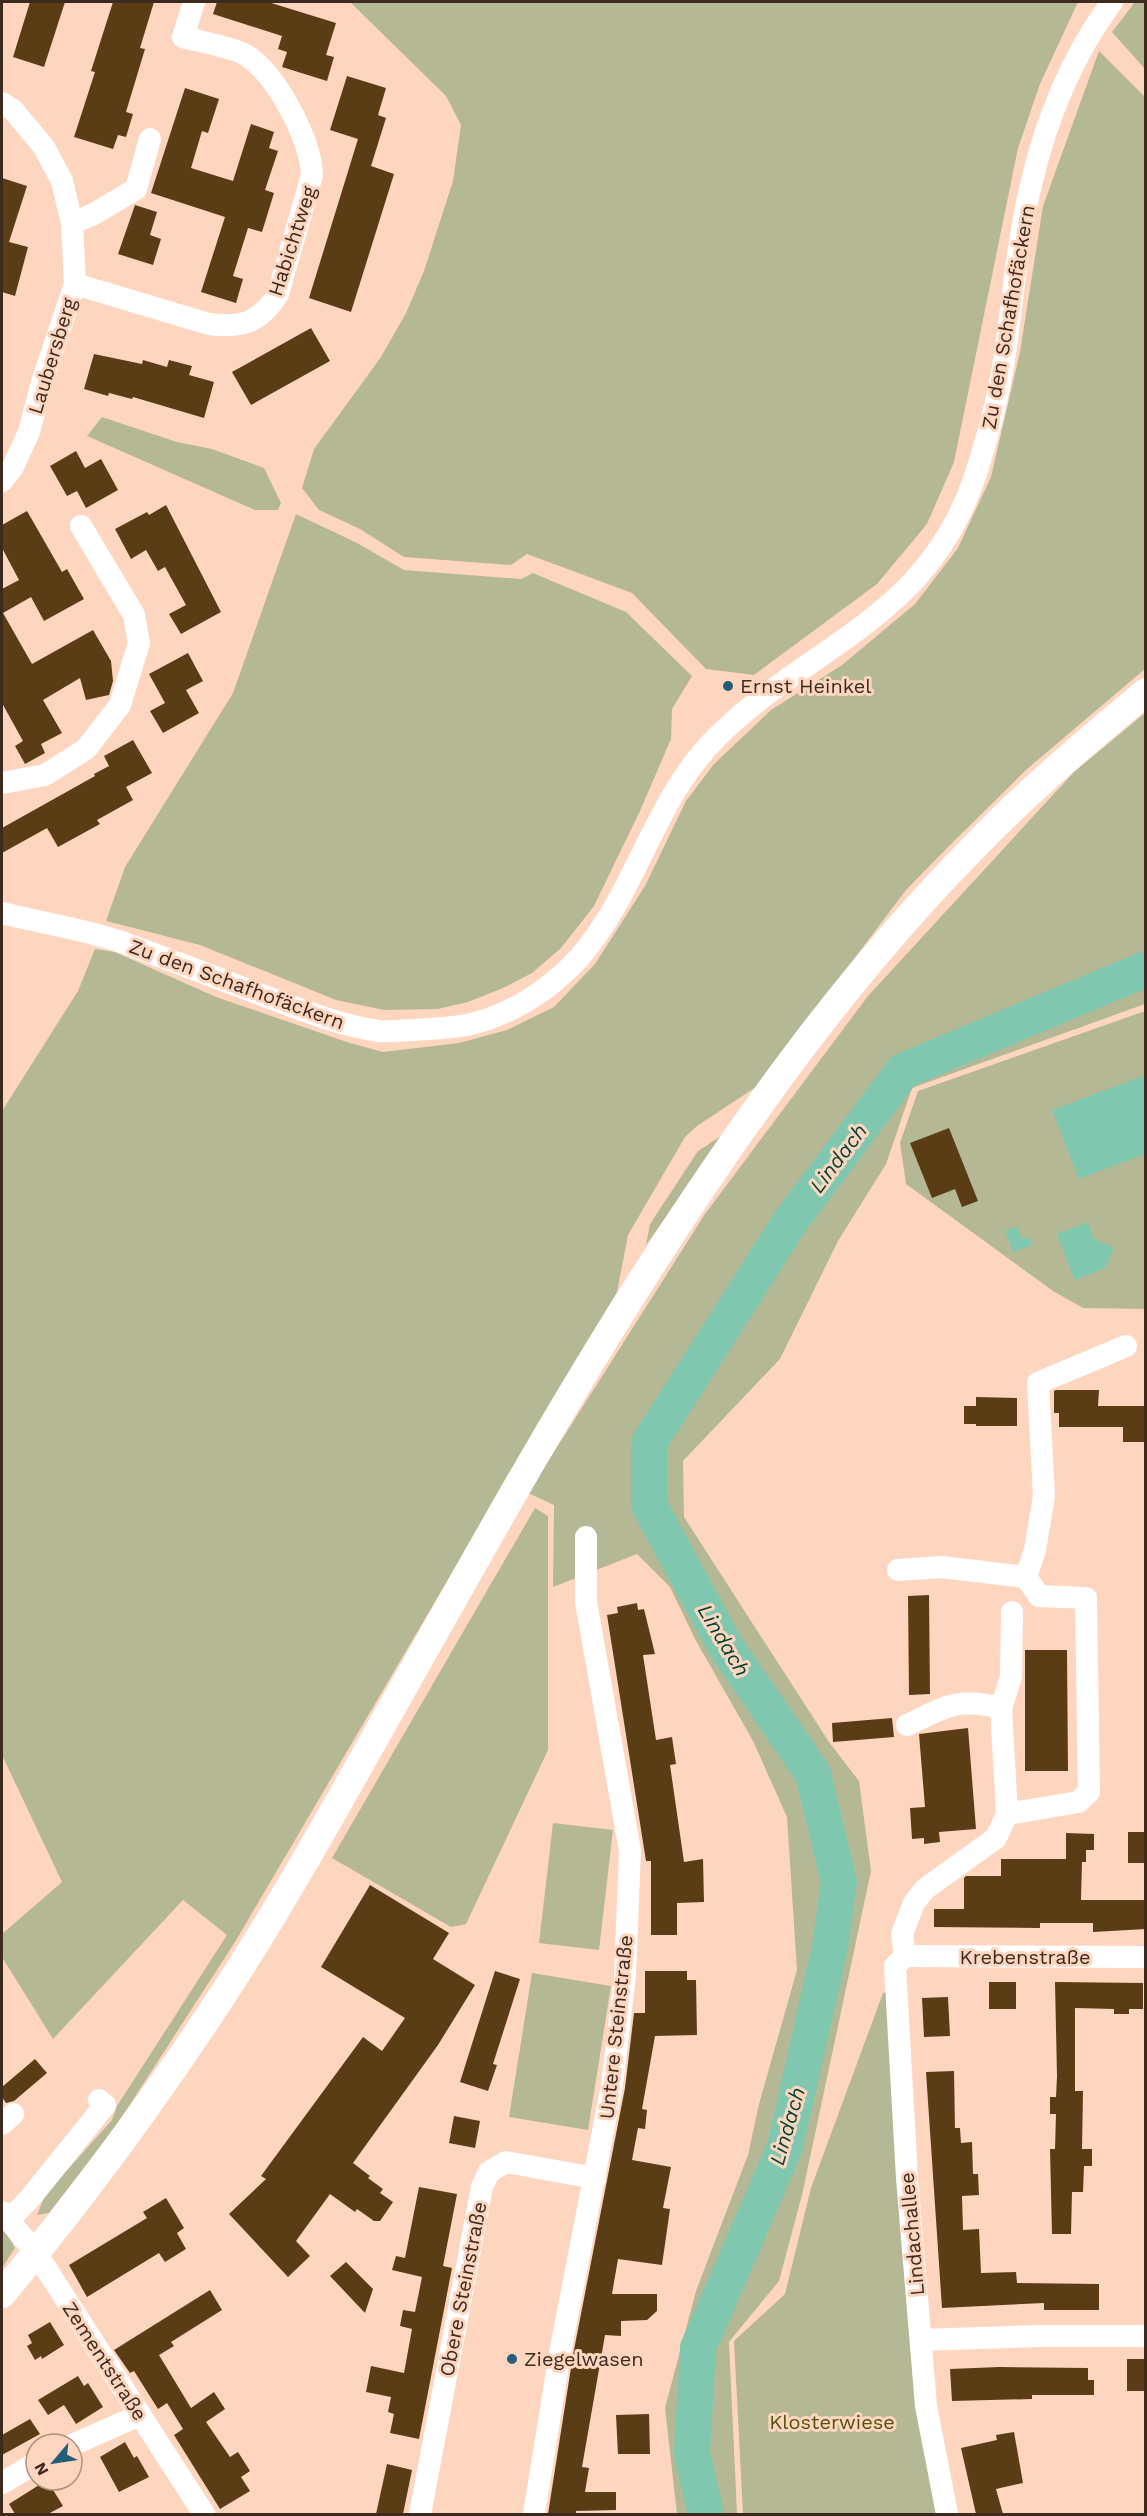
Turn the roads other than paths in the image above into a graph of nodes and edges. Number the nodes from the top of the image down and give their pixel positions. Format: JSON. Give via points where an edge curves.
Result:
{"nodes":[{"id":1,"x":194,"y":2,"type":"edge"},
{"id":2,"x":1112,"y":2,"type":"edge"},
{"id":3,"x":2,"y":103,"type":"edge"},
{"id":4,"x":150,"y":139,"type":"dead end"},
{"id":5,"x":72,"y":224,"type":"junction"},
{"id":6,"x":75,"y":284,"type":"junction"},
{"id":7,"x":2,"y":481,"type":"edge"},
{"id":8,"x":81,"y":526,"type":"dead end"},
{"id":9,"x":1146,"y":692,"type":"edge"},
{"id":10,"x":2,"y":783,"type":"edge"},
{"id":11,"x":2,"y":913,"type":"edge"},
{"id":12,"x":1126,"y":1346,"type":"dead end"},
{"id":13,"x":586,"y":1537,"type":"dead end"},
{"id":14,"x":898,"y":1570,"type":"dead end"},
{"id":15,"x":1026,"y":1577,"type":"junction"},
{"id":16,"x":1012,"y":1612,"type":"dead end"},
{"id":17,"x":1001,"y":1708,"type":"junction"},
{"id":18,"x":906,"y":1725,"type":"dead end"},
{"id":19,"x":1006,"y":1814,"type":"junction"},
{"id":20,"x":905,"y":1956,"type":"junction"},
{"id":21,"x":1146,"y":1957,"type":"edge"},
{"id":22,"x":99,"y":2100,"type":"dead end"},
{"id":23,"x":596,"y":2178,"type":"junction"},
{"id":24,"x":5,"y":2216,"type":"edge"},
{"id":25,"x":36,"y":2253,"type":"junction"},
{"id":26,"x":2,"y":2294,"type":"edge"},
{"id":27,"x":1146,"y":2337,"type":"edge"},
{"id":28,"x":921,"y":2340,"type":"junction"},
{"id":29,"x":140,"y":2415,"type":"junction"},
{"id":30,"x":84,"y":2440,"type":"edge"},
{"id":31,"x":24,"y":2470,"type":"edge"},
{"id":32,"x":2,"y":2483,"type":"edge"},
{"id":33,"x":204,"y":2514,"type":"edge"},
{"id":34,"x":420,"y":2514,"type":"edge"},
{"id":35,"x":534,"y":2514,"type":"edge"},
{"id":36,"x":948,"y":2514,"type":"edge"}],
"edges":[{"from":1,"to":6,"type":"street","name":"Habichtweg","via":[[183,37],[246,55],[272,82],[296,118],[312,160],[312,176],[278,294],[254,320],[232,327],[209,324]]},
{"from":2,"to":11,"type":"street","name":"Zu den Schafhofäckern","via":[[1063,87],[1044,135],[1030,188],[1004,364],[987,439],[962,511],[923,573],[889,606],[763,696],[716,737],[669,802],[605,927],[545,989],[469,1024],[381,1031],[331,1020],[116,940]]},
{"from":3,"to":5,"type":"street","name":"Laubersberg","via":[[13,110],[44,147],[62,181]]},
{"from":4,"to":5,"type":"street","via":[[136,189]]},
{"from":5,"to":6,"type":"street","name":"Laubersberg"},
{"from":6,"to":7,"type":"street","name":"Laubersberg","via":[[29,432]]},
{"from":8,"to":10,"type":"street","via":[[134,615],[139,643],[120,705],[86,748],[45,775]]},
{"from":9,"to":25,"type":"main road","via":[[1037,785],[974,847],[882,947],[759,1108],[630,1299],[326,1825],[226,1989],[127,2134]]},
{"from":12,"to":15,"type":"street","via":[[1038,1383],[1044,1496]]},
{"from":13,"to":23,"type":"street","name":"Untere Steinstraße","via":[[586,1602],[630,1851],[625,1976]]},
{"from":14,"to":15,"type":"street","via":[[942,1567]]},
{"from":15,"to":19,"type":"street","via":[[1039,1596],[1086,1598],[1089,1792],[1078,1802]]},
{"from":16,"to":17,"type":"street","via":[[1011,1677]]},
{"from":17,"to":18,"type":"street","via":[[979,1702],[957,1703]]},
{"from":17,"to":19,"type":"street"},
{"from":19,"to":20,"type":"street","name":"Lindachallee","via":[[996,1838],[925,1889],[914,1903],[902,1934]]},
{"from":20,"to":21,"type":"street","name":"Krebenstraße"},
{"from":20,"to":28,"type":"street","name":"Lindachallee","via":[[895,1966]]},
{"from":22,"to":24,"type":"street","via":[[105,2105],[92,2123],[32,2197]]},
{"from":23,"to":34,"type":"street","name":"Obere Steinstraße","via":[[506,2162],[489,2172],[482,2187]]},
{"from":23,"to":35,"type":"street","name":"Untere Steinstraße","via":[[560,2353]]},
{"from":24,"to":25,"type":"street","name":"Zementstraße"},
{"from":25,"to":26,"type":"main road"},
{"from":25,"to":29,"type":"street","name":"Zementstraße"},
{"from":27,"to":28,"type":"street"},
{"from":28,"to":36,"type":"street","name":"Lindachallee","via":[[926,2406]]},
{"from":29,"to":30,"type":"street"},
{"from":29,"to":33,"type":"street","name":"Zementstraße"},
{"from":31,"to":32,"type":"street"}]}
